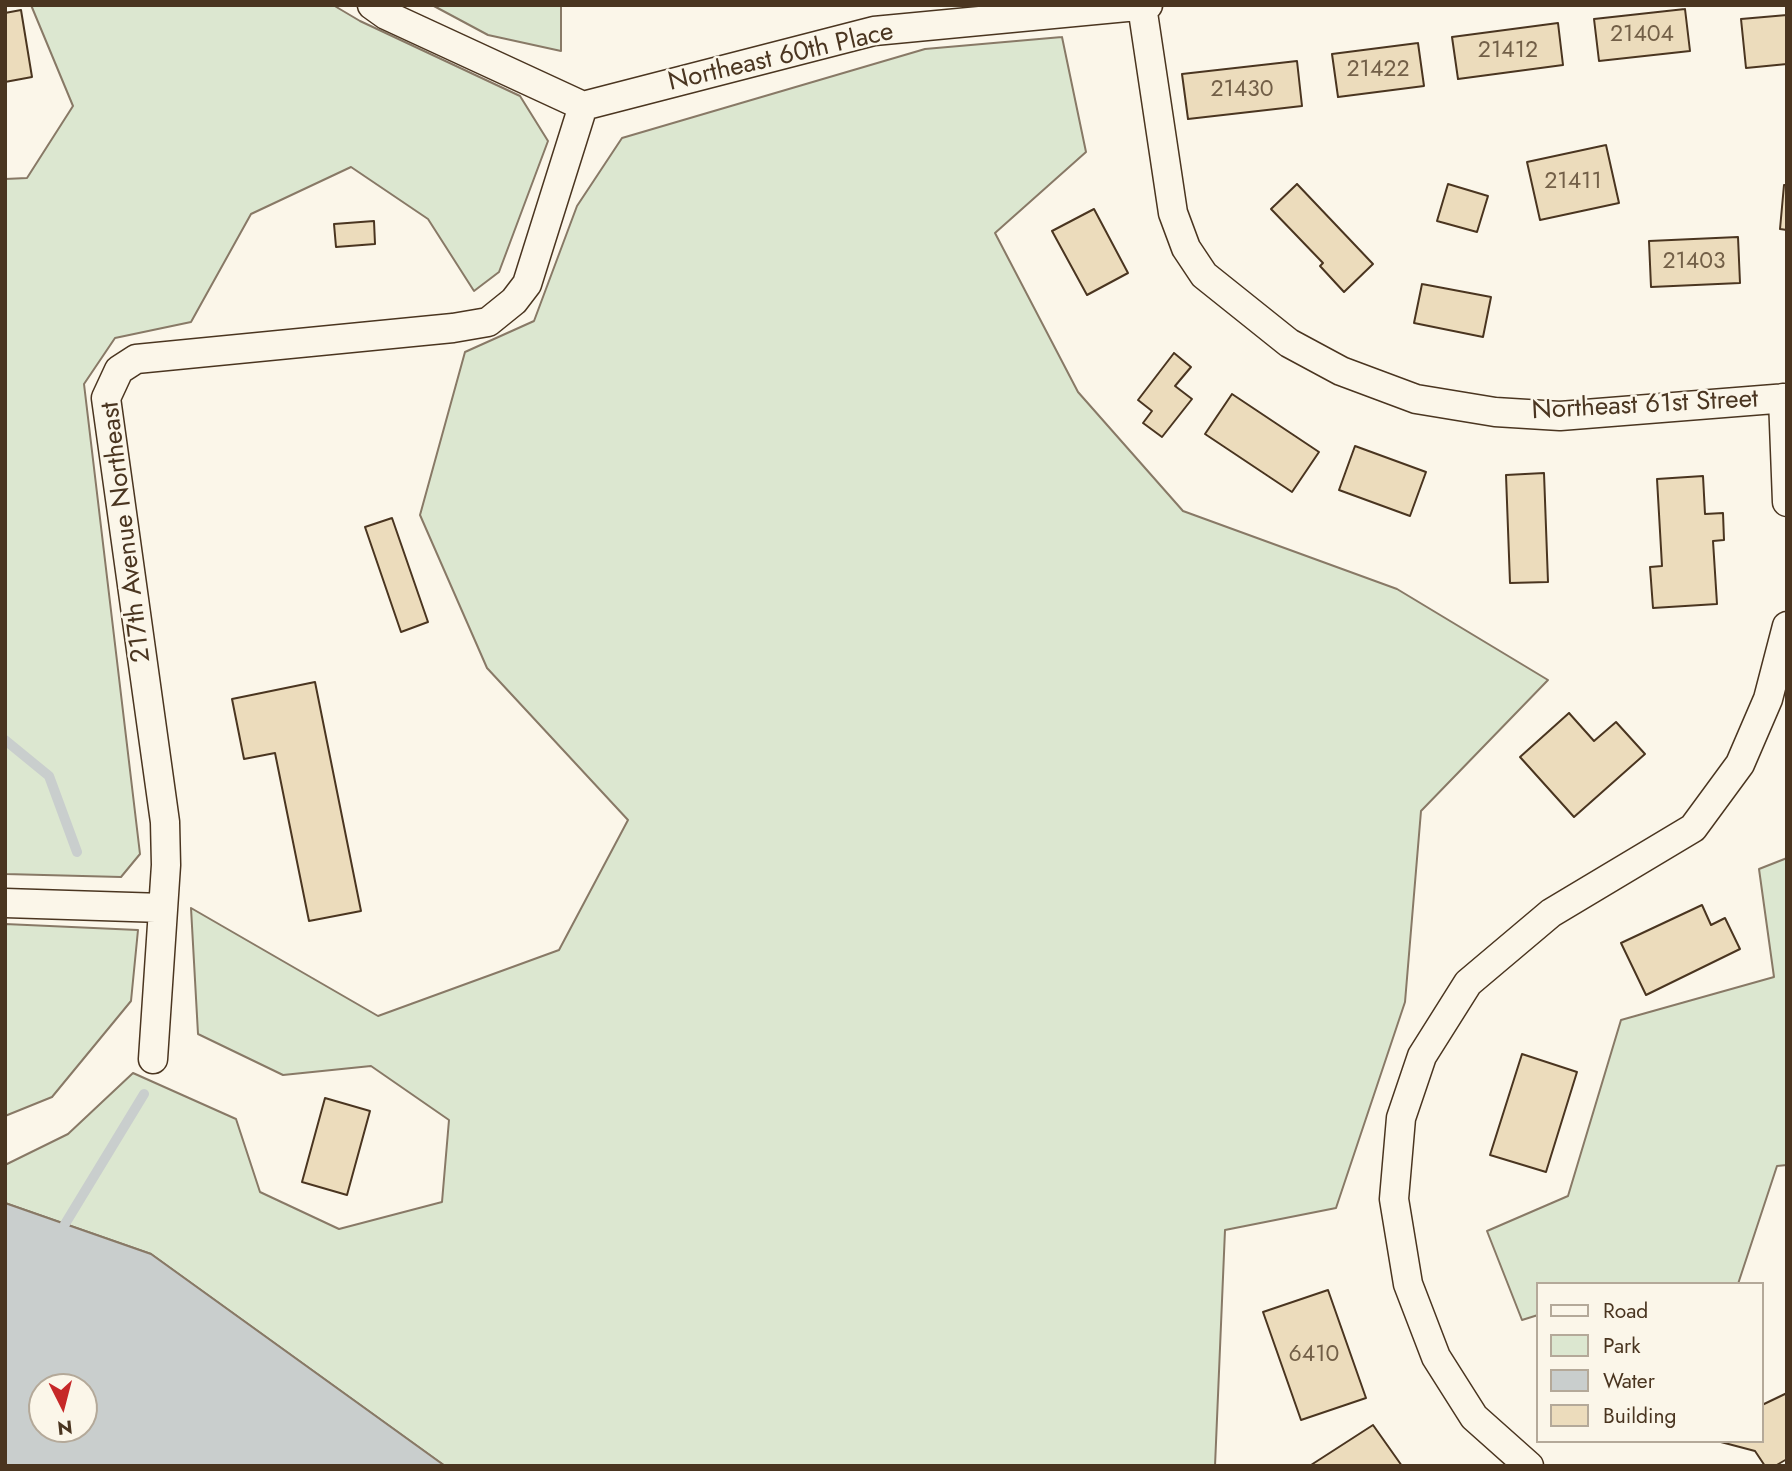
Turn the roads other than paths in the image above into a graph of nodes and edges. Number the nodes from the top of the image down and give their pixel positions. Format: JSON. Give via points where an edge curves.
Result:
{"nodes":[{"id":1,"x":372,"y":5,"type":"edge"},
{"id":2,"x":1148,"y":5,"type":"edge"},
{"id":3,"x":1142,"y":6,"type":"edge"},
{"id":4,"x":872,"y":18,"type":"edge"},
{"id":5,"x":583,"y":106,"type":"junction"},
{"id":6,"x":1785,"y":398,"type":"edge"},
{"id":7,"x":1787,"y":502,"type":"edge"},
{"id":8,"x":1787,"y":626,"type":"edge"},
{"id":9,"x":5,"y":903,"type":"edge"},
{"id":10,"x":163,"y":908,"type":"junction"},
{"id":11,"x":153,"y":1059,"type":"dead end"},
{"id":12,"x":1529,"y":1466,"type":"edge"}],
"edges":[{"from":1,"to":5,"type":"street"},
{"from":2,"to":3,"type":"street","name":"Northeast 60th Place"},
{"from":3,"to":4,"type":"street","name":"Northeast 60th Place"},
{"from":3,"to":6,"type":"street","name":"Northeast 61st Street","via":[[1173,213],[1186,248],[1204,275],[1289,343],[1341,371],[1416,399],[1494,412],[1560,416]]},
{"from":4,"to":5,"type":"street","name":"Northeast 60th Place"},
{"from":5,"to":10,"type":"street","name":"217th Avenue Northeast","via":[[527,284],[488,322],[136,359],[119,370],[106,398],[165,822]]},
{"from":6,"to":7,"type":"street"},
{"from":8,"to":12,"type":"street","via":[[1769,699],[1740,764],[1693,828],[1551,913],[1468,983],[1422,1056],[1401,1118],[1394,1199],[1408,1284],[1436,1357],[1474,1417]]},
{"from":9,"to":10,"type":"street"},
{"from":10,"to":11,"type":"street","name":"217th Avenue Northeast"}]}
